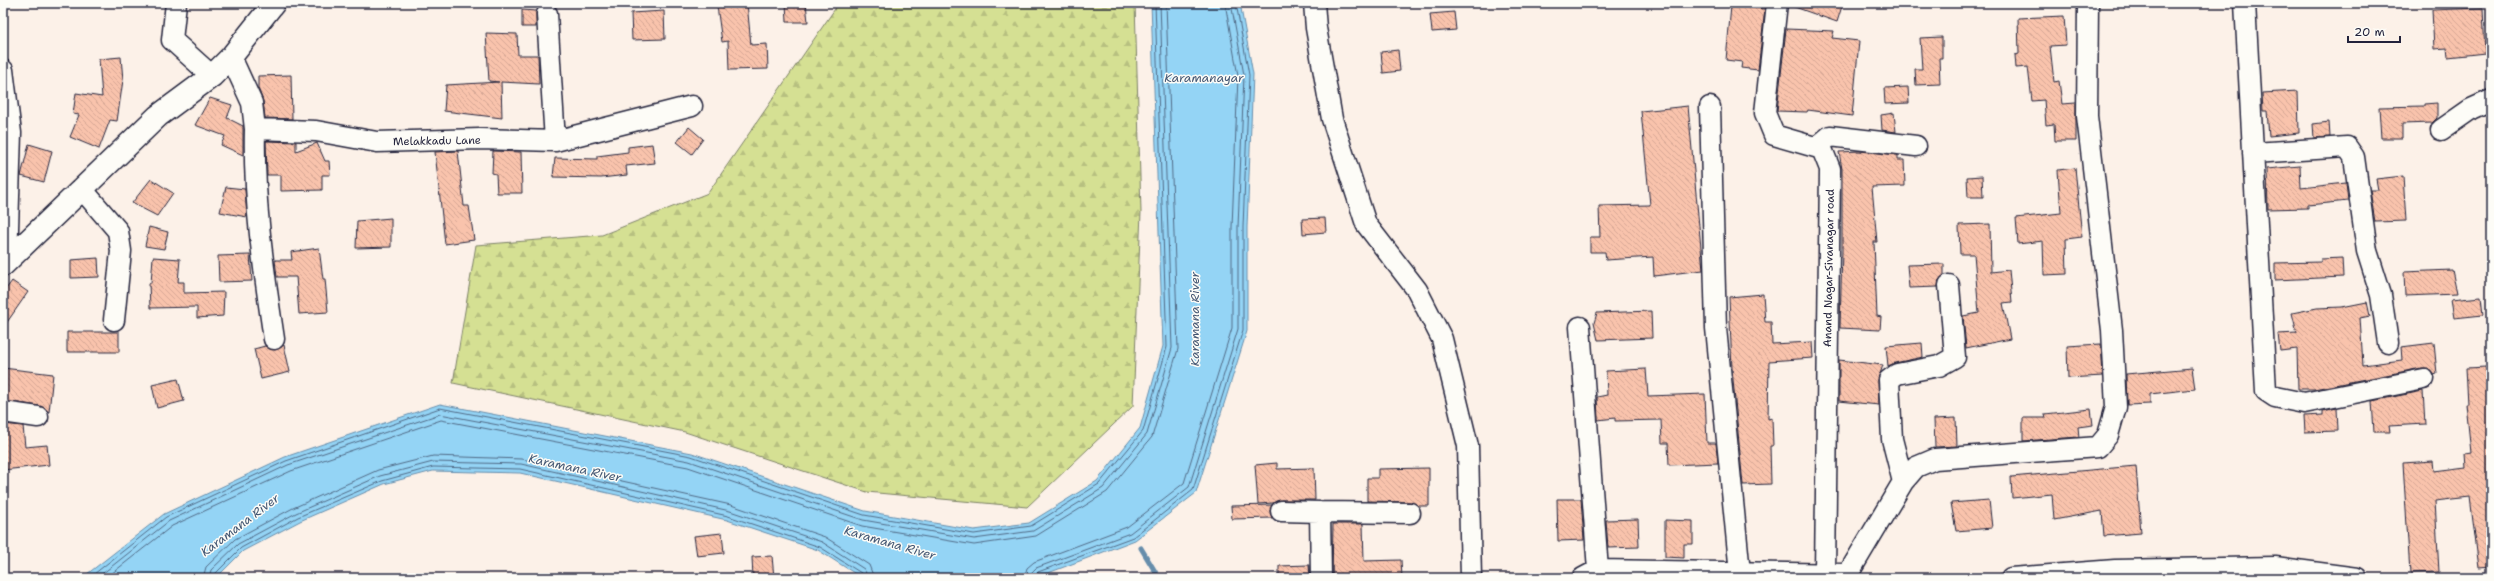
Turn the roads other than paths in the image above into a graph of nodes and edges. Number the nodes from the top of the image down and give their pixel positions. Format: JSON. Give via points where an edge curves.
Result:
{"nodes":[{"id":1,"x":176,"y":3,"type":"edge"},
{"id":2,"x":274,"y":3,"type":"edge"},
{"id":3,"x":1314,"y":3,"type":"edge"},
{"id":4,"x":1777,"y":3,"type":"edge"},
{"id":5,"x":2088,"y":3,"type":"edge"},
{"id":6,"x":2245,"y":3,"type":"edge"},
{"id":7,"x":548,"y":14,"type":"dead end"},
{"id":8,"x":231,"y":57,"type":"junction"},
{"id":9,"x":3,"y":70,"type":"edge"},
{"id":10,"x":212,"y":76,"type":"junction"},
{"id":11,"x":2491,"y":100,"type":"edge"},
{"id":12,"x":692,"y":106,"type":"dead end"},
{"id":13,"x":1710,"y":107,"type":"dead end"},
{"id":14,"x":256,"y":129,"type":"junction"},
{"id":15,"x":2441,"y":130,"type":"dead end"},
{"id":16,"x":555,"y":141,"type":"junction"},
{"id":17,"x":1916,"y":146,"type":"dead end"},
{"id":18,"x":1816,"y":147,"type":"junction"},
{"id":19,"x":2253,"y":152,"type":"junction"},
{"id":20,"x":82,"y":189,"type":"junction"},
{"id":21,"x":5,"y":263,"type":"edge"},
{"id":22,"x":1949,"y":285,"type":"dead end"},
{"id":23,"x":114,"y":320,"type":"dead end"},
{"id":24,"x":1580,"y":327,"type":"dead end"},
{"id":25,"x":274,"y":339,"type":"dead end"},
{"id":26,"x":2388,"y":343,"type":"dead end"},
{"id":27,"x":2424,"y":380,"type":"dead end"},
{"id":28,"x":3,"y":412,"type":"edge"},
{"id":29,"x":38,"y":417,"type":"dead end"},
{"id":30,"x":1903,"y":482,"type":"junction"},
{"id":31,"x":1281,"y":511,"type":"dead end"},
{"id":32,"x":1320,"y":512,"type":"junction"},
{"id":33,"x":1410,"y":513,"type":"dead end"},
{"id":34,"x":1740,"y":573,"type":"junction"},
{"id":35,"x":1825,"y":573,"type":"junction"},
{"id":36,"x":1591,"y":574,"type":"edge"},
{"id":37,"x":1321,"y":578,"type":"edge"},
{"id":38,"x":1471,"y":578,"type":"edge"},
{"id":39,"x":2011,"y":578,"type":"edge"},
{"id":40,"x":2357,"y":578,"type":"edge"}],
"edges":[{"from":1,"to":10,"type":"street","via":[[172,40]]},
{"from":2,"to":8,"type":"street"},
{"from":3,"to":38,"type":"street","via":[[1332,119],[1366,224],[1417,290],[1442,339],[1468,446]]},
{"from":4,"to":18,"type":"street","via":[[1766,119],[1774,135]]},
{"from":5,"to":30,"type":"street","via":[[2087,116],[2112,330],[2115,384],[2116,407],[2108,435],[2098,447],[1935,459],[1916,467]]},
{"from":6,"to":19,"type":"street"},
{"from":7,"to":16,"type":"street"},
{"from":8,"to":10,"type":"street"},
{"from":8,"to":14,"type":"street","via":[[252,103]]},
{"from":9,"to":21,"type":"street","via":[[11,133]]},
{"from":10,"to":20,"type":"street","via":[[158,116]]},
{"from":11,"to":15,"type":"street","via":[[2471,109]]},
{"from":12,"to":16,"type":"street","name":"Melakkadu Lane"},
{"from":13,"to":34,"type":"street","via":[[1716,328]]},
{"from":14,"to":16,"type":"street","name":"Melakkadu Lane","via":[[316,131],[377,142],[480,139]]},
{"from":14,"to":25,"type":"street","via":[[265,275]]},
{"from":17,"to":18,"type":"street","via":[[1830,136]]},
{"from":18,"to":35,"type":"street","name":"Anand Nagar-Sivanagar road","via":[[1822,149],[1830,168]]},
{"from":19,"to":26,"type":"street","via":[[2347,146],[2354,157],[2367,251],[2381,294]]},
{"from":19,"to":27,"type":"street","via":[[2266,391],[2275,397],[2304,403]]},
{"from":20,"to":21,"type":"street"},
{"from":20,"to":23,"type":"street","via":[[118,231],[120,251]]},
{"from":22,"to":30,"type":"street","via":[[1955,357],[1939,366],[1897,374],[1889,380],[1892,439]]},
{"from":24,"to":36,"type":"street"},
{"from":28,"to":29,"type":"street"},
{"from":30,"to":35,"type":"street","via":[[1848,574]]},
{"from":31,"to":32,"type":"street"},
{"from":32,"to":33,"type":"street"},
{"from":32,"to":37,"type":"street"},
{"from":34,"to":35,"type":"street"},
{"from":34,"to":36,"type":"street"},
{"from":39,"to":40,"type":"street","via":[[2176,568],[2275,567]]}]}
